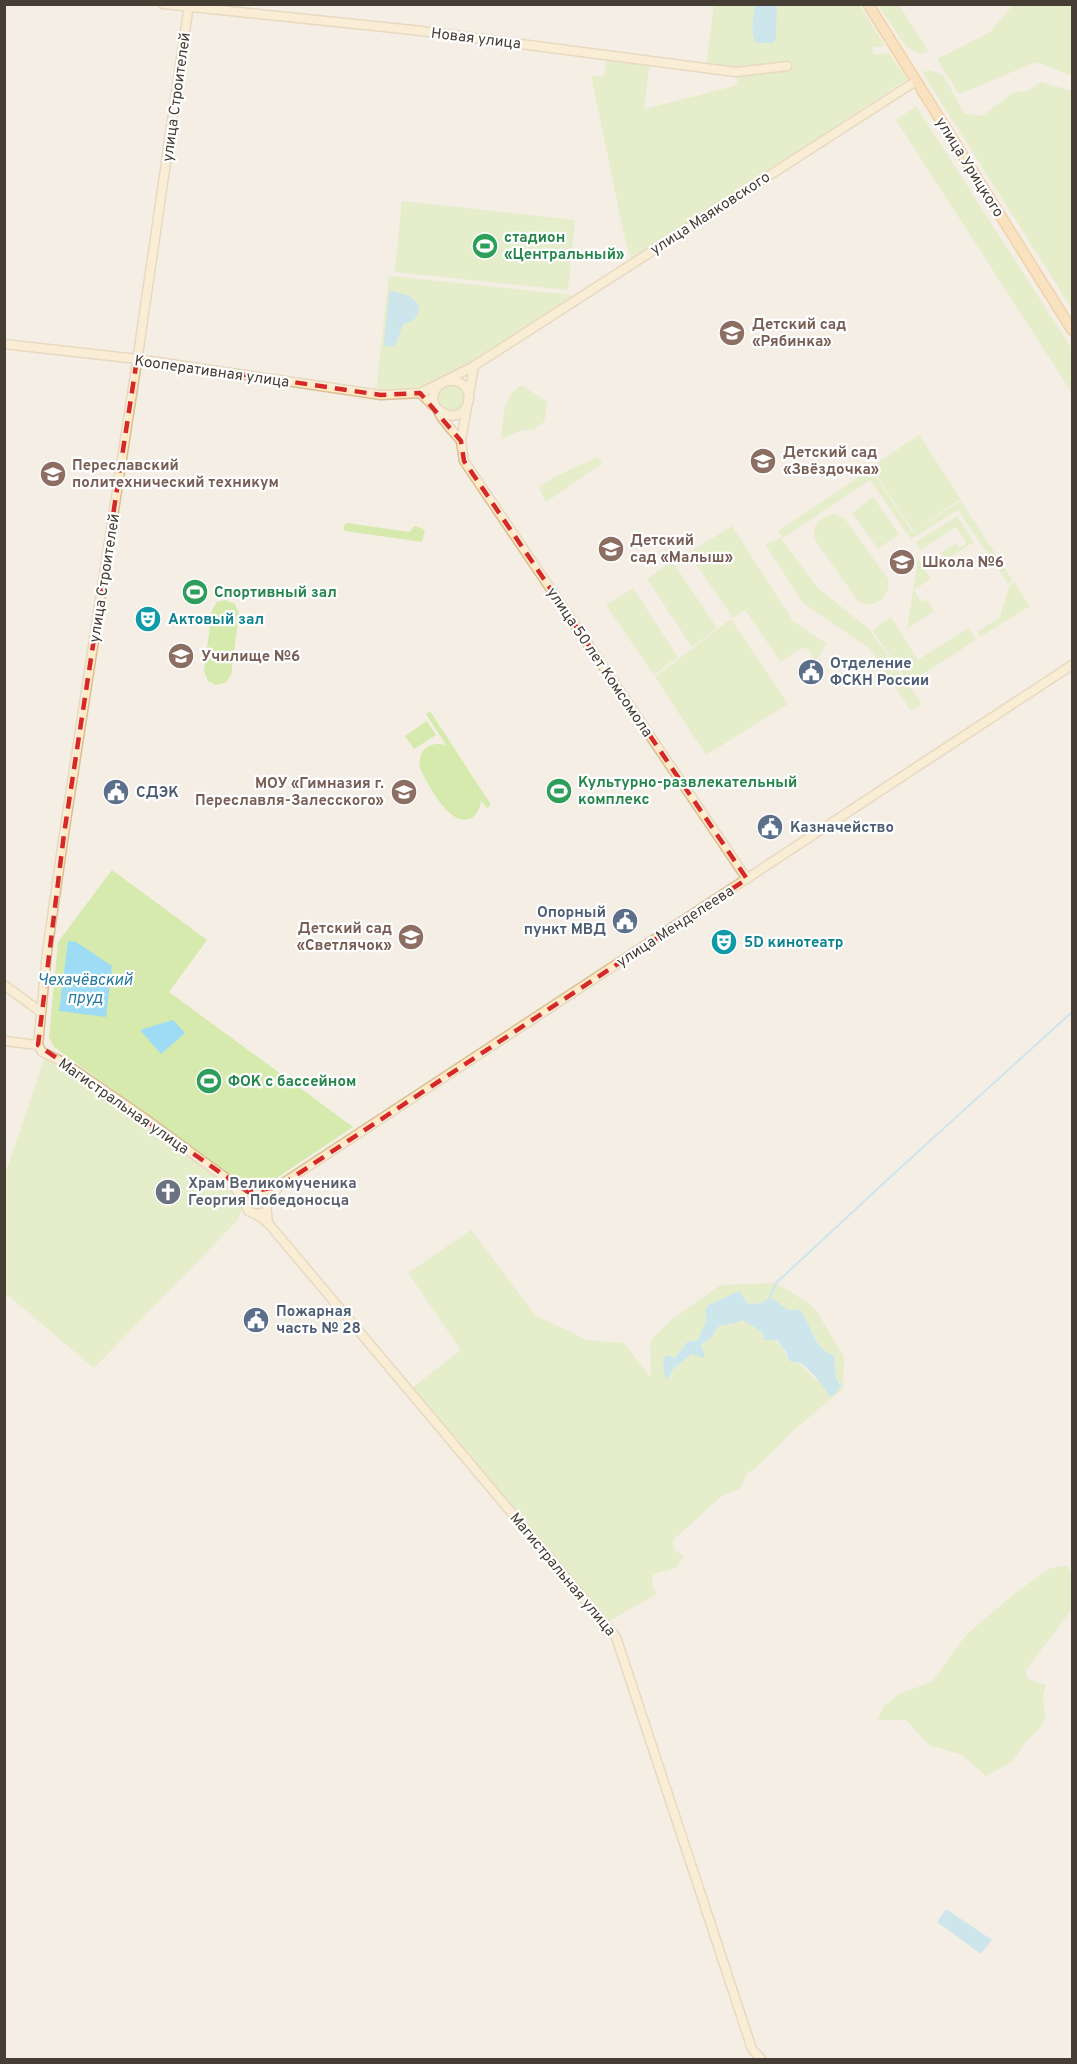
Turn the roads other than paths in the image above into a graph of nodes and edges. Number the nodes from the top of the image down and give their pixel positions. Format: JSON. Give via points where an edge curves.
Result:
{"nodes":[{"id":1,"x":163,"y":4,"type":"edge"},
{"id":2,"x":868,"y":4,"type":"edge"},
{"id":3,"x":189,"y":6,"type":"edge"},
{"id":4,"x":787,"y":66,"type":"dead end"},
{"id":5,"x":916,"y":81,"type":"junction"},
{"id":6,"x":1072,"y":330,"type":"edge"},
{"id":7,"x":4,"y":344,"type":"edge"},
{"id":8,"x":137,"y":359,"type":"junction"},
{"id":9,"x":474,"y":366,"type":"junction"},
{"id":10,"x":446,"y":380,"type":"junction"},
{"id":11,"x":420,"y":393,"type":"junction"},
{"id":12,"x":468,"y":404,"type":"junction"},
{"id":13,"x":436,"y":407,"type":"junction"},
{"id":14,"x":461,"y":441,"type":"junction"},
{"id":15,"x":1072,"y":665,"type":"edge"},
{"id":16,"x":747,"y":879,"type":"junction"},
{"id":17,"x":4,"y":985,"type":"edge"},
{"id":18,"x":41,"y":1012,"type":"junction"},
{"id":19,"x":4,"y":1041,"type":"edge"},
{"id":20,"x":38,"y":1045,"type":"junction"},
{"id":21,"x":278,"y":1187,"type":"junction"},
{"id":22,"x":237,"y":1188,"type":"junction"},
{"id":23,"x":256,"y":1192,"type":"junction"},
{"id":24,"x":245,"y":1204,"type":"junction"},
{"id":25,"x":266,"y":1204,"type":"junction"},
{"id":26,"x":256,"y":1214,"type":"junction"},
{"id":27,"x":268,"y":1223,"type":"junction"},
{"id":28,"x":762,"y":2060,"type":"edge"}],
"edges":[{"from":1,"to":3,"type":"main road","name":"Новая улица"},
{"from":2,"to":5,"type":"main road","name":"улица Урицкого"},
{"from":3,"to":4,"type":"main road","name":"Новая улица","via":[[413,30],[705,69],[736,72]]},
{"from":3,"to":8,"type":"main road","name":"улица Строителей"},
{"from":5,"to":6,"type":"main road","name":"улица Урицкого"},
{"from":5,"to":9,"type":"main road","name":"улица Маяковского"},
{"from":7,"to":8,"type":"main road","name":"Кооперативная улица"},
{"from":8,"to":11,"type":"main road","name":"Кооперативная улица","via":[[381,395]]},
{"from":8,"to":18,"type":"main road","name":"улица Строителей","via":[[64,834]]},
{"from":9,"to":10,"type":"main road","name":"улица Маяковского"},
{"from":9,"to":12,"type":"main road"},
{"from":10,"to":11,"type":"main road","name":"улица Маяковского"},
{"from":10,"to":12,"type":"main road","via":[[462,383],[469,396]]},
{"from":10,"to":13,"type":"main road","via":[[435,391]]},
{"from":11,"to":13,"type":"main road"},
{"from":12,"to":13,"type":"main road","via":[[454,415],[441,413]]},
{"from":12,"to":14,"type":"main road"},
{"from":13,"to":14,"type":"main road"},
{"from":14,"to":16,"type":"main road","name":"улица 50 лет Комсомола","via":[[464,461]]},
{"from":15,"to":16,"type":"main road","name":"улица Менделеева"},
{"from":16,"to":21,"type":"main road","name":"улица Менделеева"},
{"from":17,"to":18,"type":"main road"},
{"from":18,"to":20,"type":"main road","name":"улица Строителей"},
{"from":19,"to":20,"type":"main road","name":"Магистральная улица"},
{"from":20,"to":22,"type":"main road","name":"Магистральная улица","via":[[42,1052],[140,1115]]},
{"from":21,"to":23,"type":"main road"},
{"from":21,"to":25,"type":"main road"},
{"from":22,"to":23,"type":"main road"},
{"from":22,"to":24,"type":"main road"},
{"from":23,"to":24,"type":"main road","via":[[247,1196]]},
{"from":23,"to":25,"type":"main road"},
{"from":24,"to":26,"type":"main road","via":[[248,1211]]},
{"from":25,"to":26,"type":"main road"},
{"from":25,"to":27,"type":"main road"},
{"from":26,"to":27,"type":"main road","name":"Магистральная улица"},
{"from":27,"to":28,"type":"main road","name":"Магистральная улица","via":[[616,1637],[752,2049]]}]}
